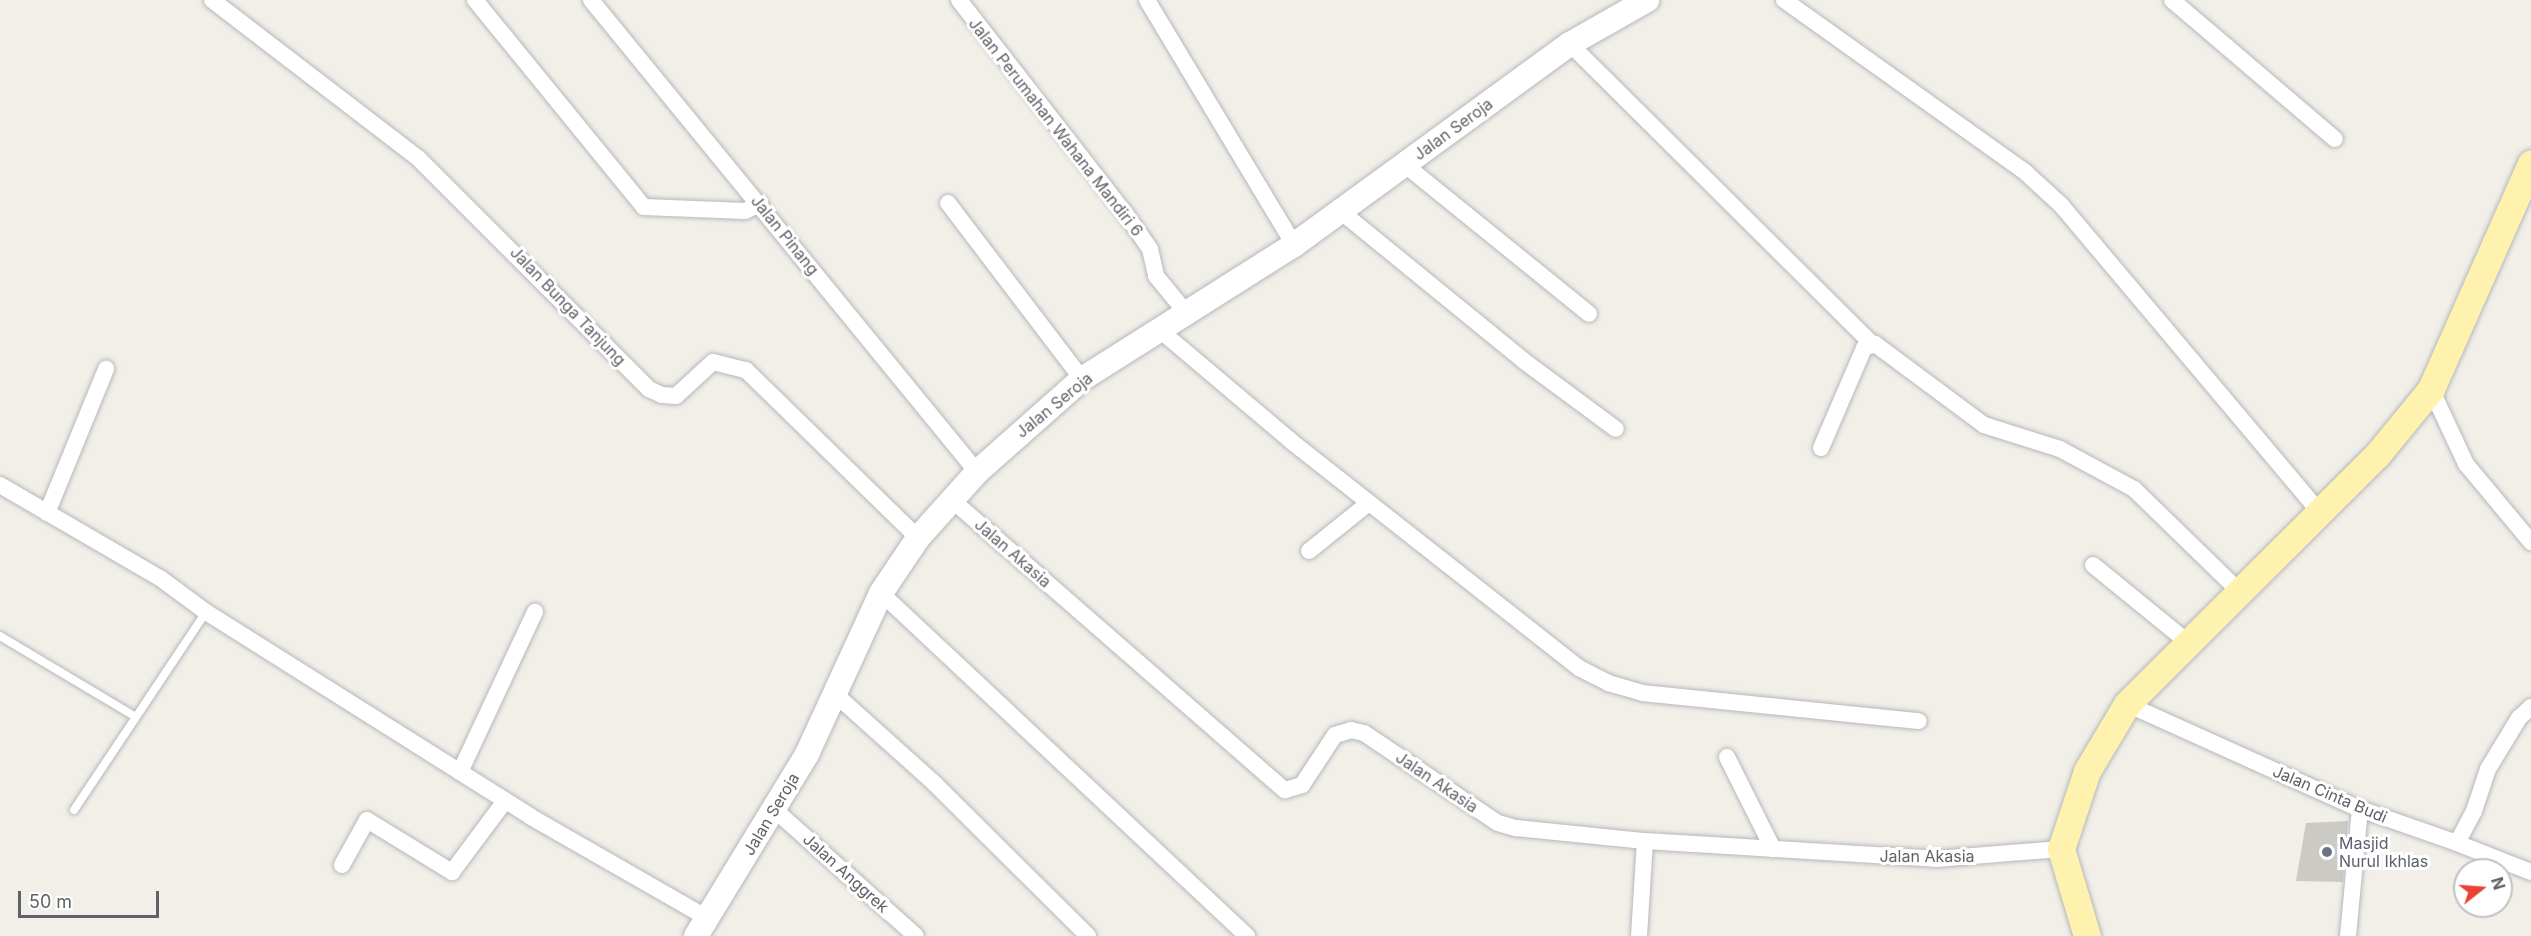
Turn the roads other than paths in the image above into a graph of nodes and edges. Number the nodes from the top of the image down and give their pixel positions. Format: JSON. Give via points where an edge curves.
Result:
{"nodes":[{"id":1,"x":212,"y":0,"type":"edge"},
{"id":2,"x":475,"y":0,"type":"edge"},
{"id":3,"x":591,"y":0,"type":"edge"},
{"id":4,"x":959,"y":0,"type":"edge"},
{"id":5,"x":1147,"y":0,"type":"edge"},
{"id":6,"x":1647,"y":0,"type":"edge"},
{"id":7,"x":1784,"y":0,"type":"edge"},
{"id":8,"x":2172,"y":0,"type":"edge"},
{"id":9,"x":1570,"y":44,"type":"junction"},
{"id":10,"x":2335,"y":139,"type":"dead end"},
{"id":11,"x":2531,"y":163,"type":"edge"},
{"id":12,"x":1404,"y":164,"type":"junction"},
{"id":13,"x":948,"y":203,"type":"dead end"},
{"id":14,"x":760,"y":204,"type":"junction"},
{"id":15,"x":1339,"y":210,"type":"junction"},
{"id":16,"x":1294,"y":245,"type":"junction"},
{"id":17,"x":1589,"y":314,"type":"dead end"},
{"id":18,"x":1188,"y":315,"type":"junction"},
{"id":19,"x":1162,"y":332,"type":"junction"},
{"id":20,"x":1871,"y":343,"type":"junction"},
{"id":21,"x":106,"y":369,"type":"dead end"},
{"id":22,"x":1082,"y":380,"type":"junction"},
{"id":23,"x":2432,"y":389,"type":"junction"},
{"id":24,"x":1616,"y":429,"type":"dead end"},
{"id":25,"x":1821,"y":447,"type":"dead end"},
{"id":26,"x":977,"y":472,"type":"junction"},
{"id":27,"x":0,"y":485,"type":"edge"},
{"id":28,"x":952,"y":500,"type":"junction"},
{"id":29,"x":1369,"y":503,"type":"junction"},
{"id":30,"x":47,"y":513,"type":"junction"},
{"id":31,"x":2320,"y":513,"type":"junction"},
{"id":32,"x":918,"y":538,"type":"junction"},
{"id":33,"x":2531,"y":542,"type":"edge"},
{"id":34,"x":1309,"y":551,"type":"dead end"},
{"id":35,"x":2093,"y":566,"type":"dead end"},
{"id":36,"x":881,"y":593,"type":"junction"},
{"id":37,"x":2242,"y":594,"type":"junction"},
{"id":38,"x":206,"y":612,"type":"junction"},
{"id":39,"x":535,"y":612,"type":"dead end"},
{"id":40,"x":0,"y":636,"type":"edge"},
{"id":41,"x":2190,"y":644,"type":"junction"},
{"id":42,"x":836,"y":695,"type":"junction"},
{"id":43,"x":2127,"y":705,"type":"junction"},
{"id":44,"x":2531,"y":707,"type":"edge"},
{"id":45,"x":136,"y":717,"type":"junction"},
{"id":46,"x":1919,"y":721,"type":"dead end"},
{"id":47,"x":1727,"y":757,"type":"dead end"},
{"id":48,"x":460,"y":772,"type":"junction"},
{"id":49,"x":505,"y":801,"type":"junction"},
{"id":50,"x":2360,"y":809,"type":"junction"},
{"id":51,"x":74,"y":810,"type":"dead end"},
{"id":52,"x":775,"y":810,"type":"junction"},
{"id":53,"x":1645,"y":841,"type":"junction"},
{"id":54,"x":2457,"y":843,"type":"junction"},
{"id":55,"x":1773,"y":849,"type":"junction"},
{"id":56,"x":2061,"y":849,"type":"junction"},
{"id":57,"x":342,"y":865,"type":"dead end"},
{"id":58,"x":2531,"y":872,"type":"edge"},
{"id":59,"x":701,"y":927,"type":"edge"},
{"id":60,"x":916,"y":936,"type":"edge"},
{"id":61,"x":1088,"y":936,"type":"edge"},
{"id":62,"x":1246,"y":936,"type":"edge"},
{"id":63,"x":1639,"y":936,"type":"edge"},
{"id":64,"x":2087,"y":936,"type":"edge"},
{"id":65,"x":2348,"y":936,"type":"edge"}],
"edges":[{"from":1,"to":32,"type":"street","name":"Jalan Bunga Tanjung","via":[[418,158],[650,389],[676,396],[713,362],[746,370]]},
{"from":2,"to":14,"type":"street","via":[[644,207],[746,211]]},
{"from":3,"to":14,"type":"street","name":"Jalan Pinang"},
{"from":4,"to":18,"type":"street","name":"Jalan Perumahan Wahana Mandiri 6","via":[[1125,213],[1150,249],[1156,276]]},
{"from":5,"to":16,"type":"street"},
{"from":6,"to":9,"type":"street","name":"Jalan Seroja"},
{"from":7,"to":31,"type":"street","via":[[2025,172],[2061,205]]},
{"from":8,"to":10,"type":"street"},
{"from":9,"to":12,"type":"street","name":"Jalan Seroja"},
{"from":9,"to":20,"type":"street"},
{"from":11,"to":23,"type":"main road"},
{"from":12,"to":15,"type":"street","name":"Jalan Seroja"},
{"from":12,"to":17,"type":"street"},
{"from":13,"to":22,"type":"street"},
{"from":14,"to":26,"type":"street","name":"Jalan Pinang"},
{"from":15,"to":16,"type":"street","name":"Jalan Seroja"},
{"from":15,"to":24,"type":"street","via":[[1524,361]]},
{"from":16,"to":18,"type":"street","name":"Jalan Seroja"},
{"from":18,"to":19,"type":"street","name":"Jalan Seroja"},
{"from":19,"to":22,"type":"street","name":"Jalan Seroja"},
{"from":19,"to":29,"type":"street"},
{"from":20,"to":25,"type":"street","via":[[1864,348]]},
{"from":20,"to":37,"type":"street","via":[[1984,425],[2060,449],[2134,489]]},
{"from":21,"to":30,"type":"street"},
{"from":22,"to":26,"type":"street","name":"Jalan Seroja"},
{"from":23,"to":31,"type":"main road","via":[[2377,455]]},
{"from":23,"to":33,"type":"street","via":[[2466,464]]},
{"from":26,"to":28,"type":"street","name":"Jalan Seroja"},
{"from":27,"to":30,"type":"street"},
{"from":28,"to":32,"type":"street","name":"Jalan Seroja"},
{"from":28,"to":53,"type":"street","name":"Jalan Akasia","via":[[1285,790],[1302,785],[1335,735],[1352,730],[1364,733],[1498,823]]},
{"from":29,"to":34,"type":"street"},
{"from":29,"to":46,"type":"street","via":[[1579,668],[1608,683],[1642,693]]},
{"from":30,"to":38,"type":"street","via":[[160,578]]},
{"from":31,"to":37,"type":"main road"},
{"from":32,"to":36,"type":"street","name":"Jalan Seroja"},
{"from":35,"to":41,"type":"street"},
{"from":36,"to":42,"type":"street","name":"Jalan Seroja"},
{"from":36,"to":62,"type":"street"},
{"from":37,"to":41,"type":"main road"},
{"from":38,"to":45,"type":"lane"},
{"from":38,"to":48,"type":"street"},
{"from":39,"to":48,"type":"street"},
{"from":40,"to":45,"type":"lane"},
{"from":41,"to":43,"type":"main road"},
{"from":42,"to":52,"type":"street","name":"Jalan Seroja"},
{"from":42,"to":61,"type":"street","via":[[934,783]]},
{"from":43,"to":50,"type":"street","name":"Jalan Cinta Budi"},
{"from":43,"to":56,"type":"main road","via":[[2087,771]]},
{"from":44,"to":54,"type":"street","via":[[2518,718],[2488,769],[2474,811]]},
{"from":45,"to":51,"type":"lane"},
{"from":47,"to":55,"type":"street"},
{"from":48,"to":49,"type":"street"},
{"from":49,"to":57,"type":"street","via":[[452,872],[367,820]]},
{"from":49,"to":59,"type":"street"},
{"from":50,"to":54,"type":"street","name":"Jalan Cinta Budi"},
{"from":50,"to":65,"type":"street"},
{"from":52,"to":59,"type":"street","name":"Jalan Seroja"},
{"from":52,"to":60,"type":"street","name":"Jalan Anggrek"},
{"from":53,"to":55,"type":"street","name":"Jalan Akasia"},
{"from":53,"to":63,"type":"street"},
{"from":54,"to":58,"type":"street","name":"Jalan Cinta Budi"},
{"from":55,"to":56,"type":"street","name":"Jalan Akasia","via":[[1936,859]]},
{"from":56,"to":64,"type":"main road"}]}
